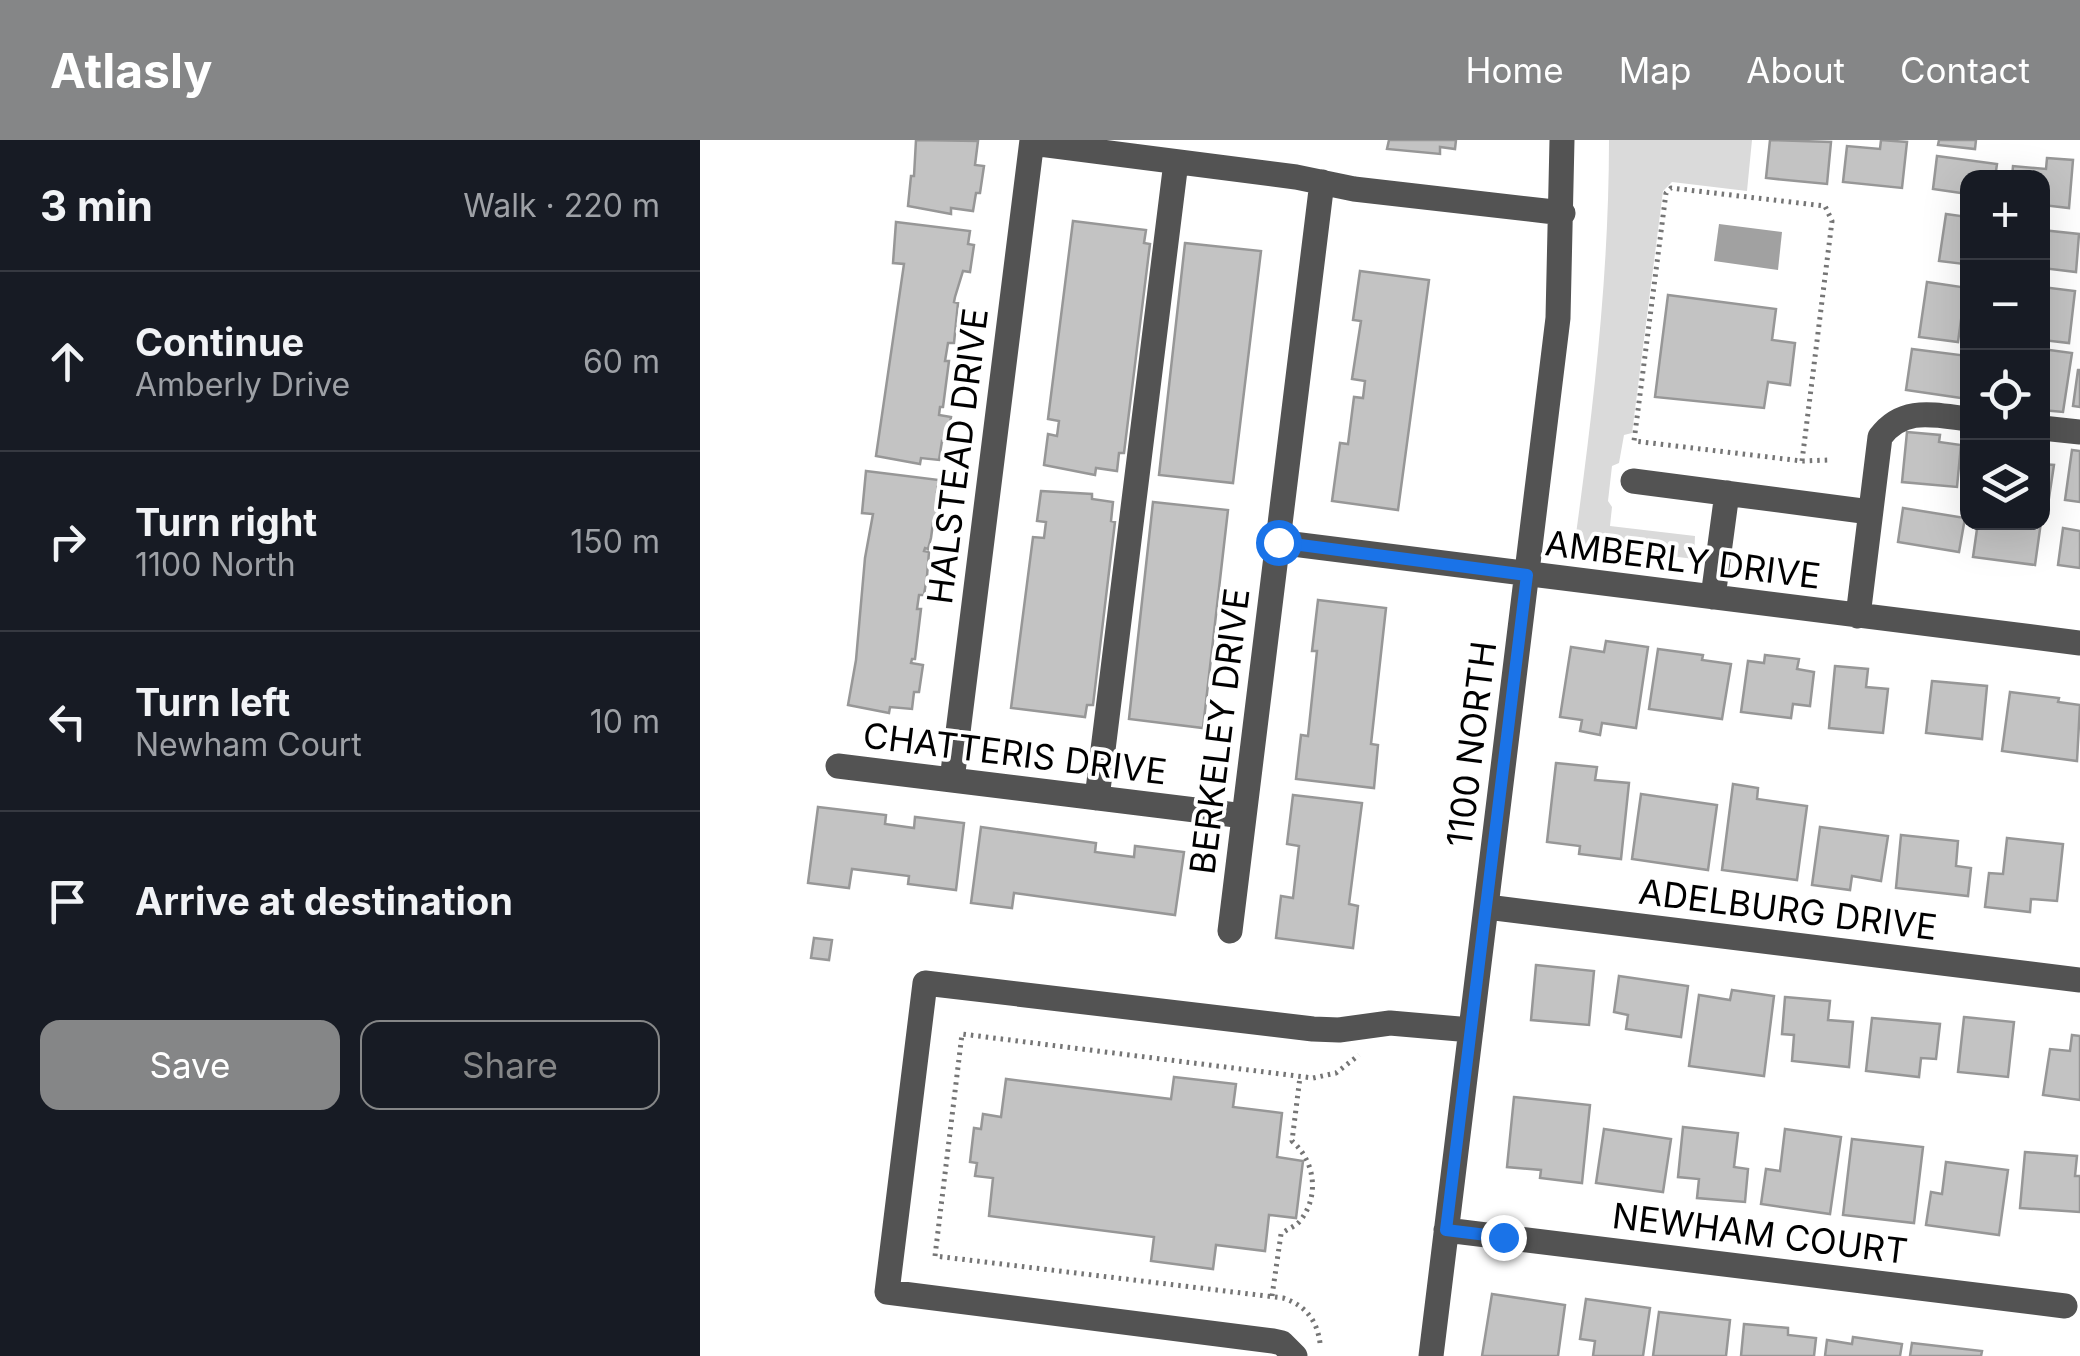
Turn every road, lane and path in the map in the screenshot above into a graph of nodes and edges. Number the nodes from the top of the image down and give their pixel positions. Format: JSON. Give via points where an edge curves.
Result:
{"nodes":[{"id":1,"x":1562,"y":140,"type":"edge"},
{"id":2,"x":1032,"y":142,"type":"edge"},
{"id":3,"x":1176,"y":162,"type":"junction"},
{"id":4,"x":1322,"y":182,"type":"junction"},
{"id":5,"x":1563,"y":213,"type":"junction"},
{"id":6,"x":1960,"y":418,"type":"edge"},
{"id":7,"x":2050,"y":429,"type":"edge"},
{"id":8,"x":2080,"y":432,"type":"edge"},
{"id":9,"x":1829,"y":460,"type":"dead end"},
{"id":10,"x":1802,"y":461,"type":"junction"},
{"id":11,"x":1634,"y":481,"type":"dead end"},
{"id":12,"x":1727,"y":493,"type":"junction"},
{"id":13,"x":1870,"y":512,"type":"junction"},
{"id":14,"x":1278,"y":542,"type":"junction"},
{"id":15,"x":1527,"y":575,"type":"junction"},
{"id":16,"x":1714,"y":598,"type":"junction"},
{"id":17,"x":1858,"y":616,"type":"junction"},
{"id":18,"x":2080,"y":643,"type":"edge"},
{"id":19,"x":838,"y":766,"type":"dead end"},
{"id":20,"x":952,"y":780,"type":"junction"},
{"id":21,"x":1098,"y":798,"type":"junction"},
{"id":22,"x":1244,"y":816,"type":"junction"},
{"id":23,"x":1486,"y":907,"type":"junction"},
{"id":24,"x":1230,"y":931,"type":"dead end"},
{"id":25,"x":2080,"y":980,"type":"edge"},
{"id":26,"x":1472,"y":1030,"type":"junction"},
{"id":27,"x":1367,"y":1050,"type":"dead end"},
{"id":28,"x":1300,"y":1077,"type":"junction"},
{"id":29,"x":1446,"y":1230,"type":"junction"},
{"id":30,"x":1272,"y":1296,"type":"junction"},
{"id":31,"x":2065,"y":1306,"type":"dead end"},
{"id":32,"x":1296,"y":1356,"type":"edge"},
{"id":33,"x":1320,"y":1356,"type":"edge"},
{"id":34,"x":1431,"y":1356,"type":"edge"}],
"edges":[{"from":1,"to":5,"type":"street","name":"1100 NORTH"},
{"from":2,"to":3,"type":"street"},
{"from":2,"to":20,"type":"street","name":"HALSTEAD DRIVE"},
{"from":3,"to":4,"type":"street"},
{"from":3,"to":21,"type":"street"},
{"from":4,"to":5,"type":"street"},
{"from":4,"to":14,"type":"street","name":"BERKELEY DRIVE"},
{"from":5,"to":15,"type":"street","name":"1100 NORTH","via":[[1558,318]]},
{"from":6,"to":13,"type":"street","via":[[1907,415],[1887,427],[1877,449]]},
{"from":7,"to":8,"type":"street"},
{"from":9,"to":10,"type":"path"},
{"from":10,"to":10,"type":"path","via":[[1634,441],[1671,188],[1824,206],[1832,221]]},
{"from":11,"to":12,"type":"street"},
{"from":12,"to":13,"type":"street"},
{"from":12,"to":16,"type":"street"},
{"from":13,"to":17,"type":"street"},
{"from":14,"to":15,"type":"street","name":"AMBERLY DRIVE"},
{"from":14,"to":22,"type":"street","name":"BERKELEY DRIVE"},
{"from":15,"to":16,"type":"street","name":"AMBERLY DRIVE"},
{"from":15,"to":23,"type":"street","name":"1100 NORTH"},
{"from":16,"to":17,"type":"street","name":"AMBERLY DRIVE"},
{"from":17,"to":18,"type":"street","name":"AMBERLY DRIVE"},
{"from":19,"to":20,"type":"street","name":"CHATTERIS DRIVE"},
{"from":20,"to":21,"type":"street","name":"CHATTERIS DRIVE"},
{"from":21,"to":22,"type":"street","name":"CHATTERIS DRIVE"},
{"from":22,"to":24,"type":"street","name":"BERKELEY DRIVE"},
{"from":23,"to":25,"type":"street","name":"ADELBURG DRIVE"},
{"from":23,"to":26,"type":"street","name":"1100 NORTH"},
{"from":26,"to":29,"type":"street","name":"1100 NORTH"},
{"from":26,"to":32,"type":"street","via":[[1390,1023],[1314,1028],[925,984],[887,1292],[1273,1341]]},
{"from":27,"to":28,"type":"path","via":[[1336,1074]]},
{"from":28,"to":30,"type":"path","via":[[1292,1142],[1310,1166],[1311,1195],[1298,1224],[1281,1234]]},
{"from":28,"to":30,"type":"path","via":[[962,1034],[934,1256]]},
{"from":29,"to":31,"type":"street","name":"NEWHAM COURT"},
{"from":29,"to":34,"type":"street","name":"1100 NORTH"},
{"from":30,"to":33,"type":"path","via":[[1294,1302],[1311,1318]]}]}
